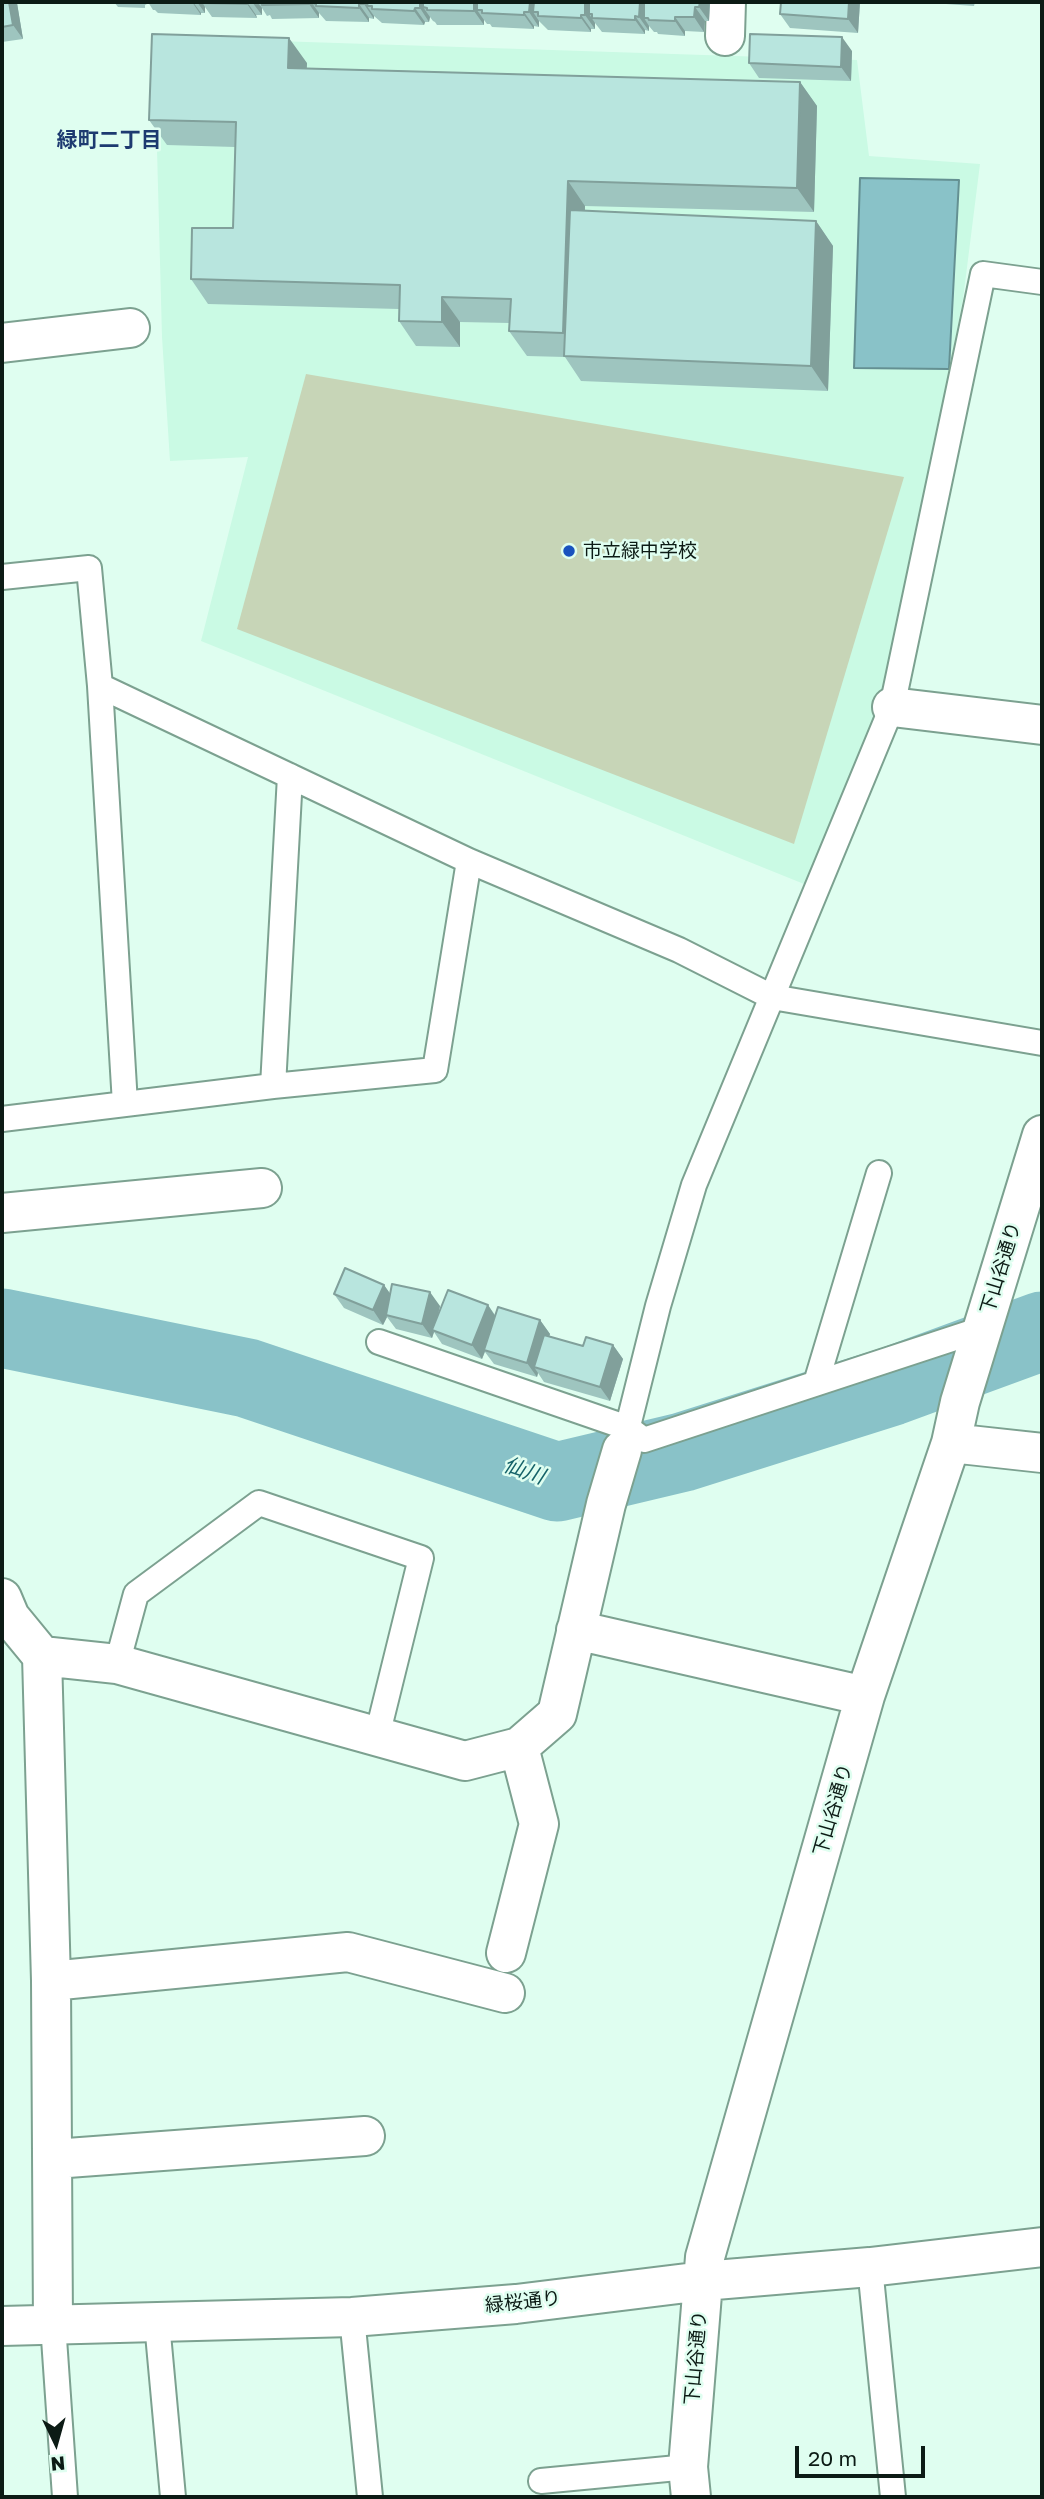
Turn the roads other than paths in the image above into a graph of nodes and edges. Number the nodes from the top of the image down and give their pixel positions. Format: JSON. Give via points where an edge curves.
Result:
{"nodes":[{"id":1,"x":1042,"y":282,"type":"edge"},
{"id":2,"x":130,"y":328,"type":"dead end"},
{"id":3,"x":2,"y":343,"type":"edge"},
{"id":4,"x":2,"y":577,"type":"edge"},
{"id":5,"x":100,"y":686,"type":"junction"},
{"id":6,"x":892,"y":707,"type":"junction"},
{"id":7,"x":1042,"y":725,"type":"edge"},
{"id":8,"x":290,"y":776,"type":"junction"},
{"id":9,"x":469,"y":861,"type":"junction"},
{"id":10,"x":772,"y":997,"type":"junction"},
{"id":11,"x":1042,"y":1043,"type":"edge"},
{"id":12,"x":273,"y":1086,"type":"junction"},
{"id":13,"x":125,"y":1104,"type":"junction"},
{"id":14,"x":2,"y":1119,"type":"edge"},
{"id":15,"x":1042,"y":1135,"type":"edge"},
{"id":16,"x":879,"y":1173,"type":"dead end"},
{"id":17,"x":262,"y":1188,"type":"dead end"},
{"id":18,"x":2,"y":1213,"type":"edge"},
{"id":19,"x":982,"y":1329,"type":"junction"},
{"id":20,"x":379,"y":1342,"type":"dead end"},
{"id":21,"x":816,"y":1383,"type":"junction"},
{"id":22,"x":625,"y":1439,"type":"junction"},
{"id":23,"x":951,"y":1443,"type":"junction"},
{"id":24,"x":1042,"y":1453,"type":"edge"},
{"id":25,"x":5,"y":1610,"type":"edge"},
{"id":26,"x":576,"y":1630,"type":"junction"},
{"id":27,"x":41,"y":1657,"type":"junction"},
{"id":28,"x":117,"y":1664,"type":"junction"},
{"id":29,"x":865,"y":1696,"type":"junction"},
{"id":30,"x":377,"y":1736,"type":"junction"},
{"id":31,"x":519,"y":1747,"type":"junction"},
{"id":32,"x":506,"y":1953,"type":"dead end"},
{"id":33,"x":51,"y":1981,"type":"junction"},
{"id":34,"x":505,"y":1993,"type":"dead end"},
{"id":35,"x":365,"y":2136,"type":"dead end"},
{"id":36,"x":54,"y":2159,"type":"junction"},
{"id":37,"x":1042,"y":2247,"type":"edge"},
{"id":38,"x":870,"y":2267,"type":"junction"},
{"id":39,"x":703,"y":2281,"type":"junction"},
{"id":40,"x":352,"y":2317,"type":"junction"},
{"id":41,"x":157,"y":2323,"type":"junction"},
{"id":42,"x":53,"y":2324,"type":"junction"},
{"id":43,"x":2,"y":2326,"type":"edge"},
{"id":44,"x":541,"y":2481,"type":"dead end"},
{"id":45,"x":689,"y":2482,"type":"edge"},
{"id":46,"x":65,"y":2497,"type":"edge"},
{"id":47,"x":173,"y":2497,"type":"edge"},
{"id":48,"x":370,"y":2497,"type":"edge"},
{"id":49,"x":893,"y":2497,"type":"edge"}],
"edges":[{"from":1,"to":6,"type":"lane","via":[[983,274]]},
{"from":2,"to":3,"type":"street"},
{"from":4,"to":5,"type":"lane","via":[[89,568]]},
{"from":5,"to":8,"type":"lane"},
{"from":5,"to":13,"type":"lane"},
{"from":6,"to":7,"type":"street"},
{"from":6,"to":10,"type":"lane"},
{"from":8,"to":9,"type":"lane"},
{"from":8,"to":12,"type":"lane"},
{"from":9,"to":10,"type":"lane","via":[[679,950]]},
{"from":9,"to":12,"type":"lane","via":[[435,1070]]},
{"from":10,"to":11,"type":"lane"},
{"from":10,"to":22,"type":"lane","via":[[694,1185]]},
{"from":12,"to":13,"type":"lane"},
{"from":13,"to":14,"type":"lane"},
{"from":15,"to":19,"type":"street","name":"下山谷通り"},
{"from":16,"to":21,"type":"lane"},
{"from":17,"to":18,"type":"street"},
{"from":19,"to":21,"type":"lane"},
{"from":19,"to":23,"type":"street","name":"下山谷通り"},
{"from":20,"to":22,"type":"lane"},
{"from":21,"to":22,"type":"lane","via":[[644,1440]]},
{"from":22,"to":26,"type":"street"},
{"from":23,"to":24,"type":"street"},
{"from":23,"to":29,"type":"street","name":"下山谷通り"},
{"from":25,"to":27,"type":"street"},
{"from":26,"to":29,"type":"street"},
{"from":26,"to":31,"type":"street","via":[[557,1714]]},
{"from":27,"to":28,"type":"street"},
{"from":27,"to":33,"type":"street"},
{"from":28,"to":30,"type":"street"},
{"from":28,"to":30,"type":"lane","via":[[136,1594],[259,1503],[421,1558]]},
{"from":29,"to":39,"type":"street","name":"下山谷通り","via":[[705,2257]]},
{"from":30,"to":31,"type":"street","via":[[465,1761]]},
{"from":31,"to":32,"type":"street","via":[[539,1824]]},
{"from":33,"to":34,"type":"street","via":[[348,1952]]},
{"from":33,"to":36,"type":"street"},
{"from":35,"to":36,"type":"street"},
{"from":36,"to":42,"type":"street"},
{"from":37,"to":38,"type":"street","name":"緑桜通り"},
{"from":38,"to":39,"type":"street","name":"緑桜通り"},
{"from":38,"to":49,"type":"lane"},
{"from":39,"to":40,"type":"street","name":"緑桜通り","via":[[516,2304]]},
{"from":39,"to":45,"type":"street","name":"下山谷通り"},
{"from":40,"to":41,"type":"street","name":"緑桜通り"},
{"from":40,"to":48,"type":"lane"},
{"from":41,"to":42,"type":"street","name":"緑桜通り"},
{"from":41,"to":47,"type":"lane"},
{"from":42,"to":43,"type":"street","name":"緑桜通り"},
{"from":42,"to":46,"type":"lane"},
{"from":44,"to":45,"type":"lane"}]}
